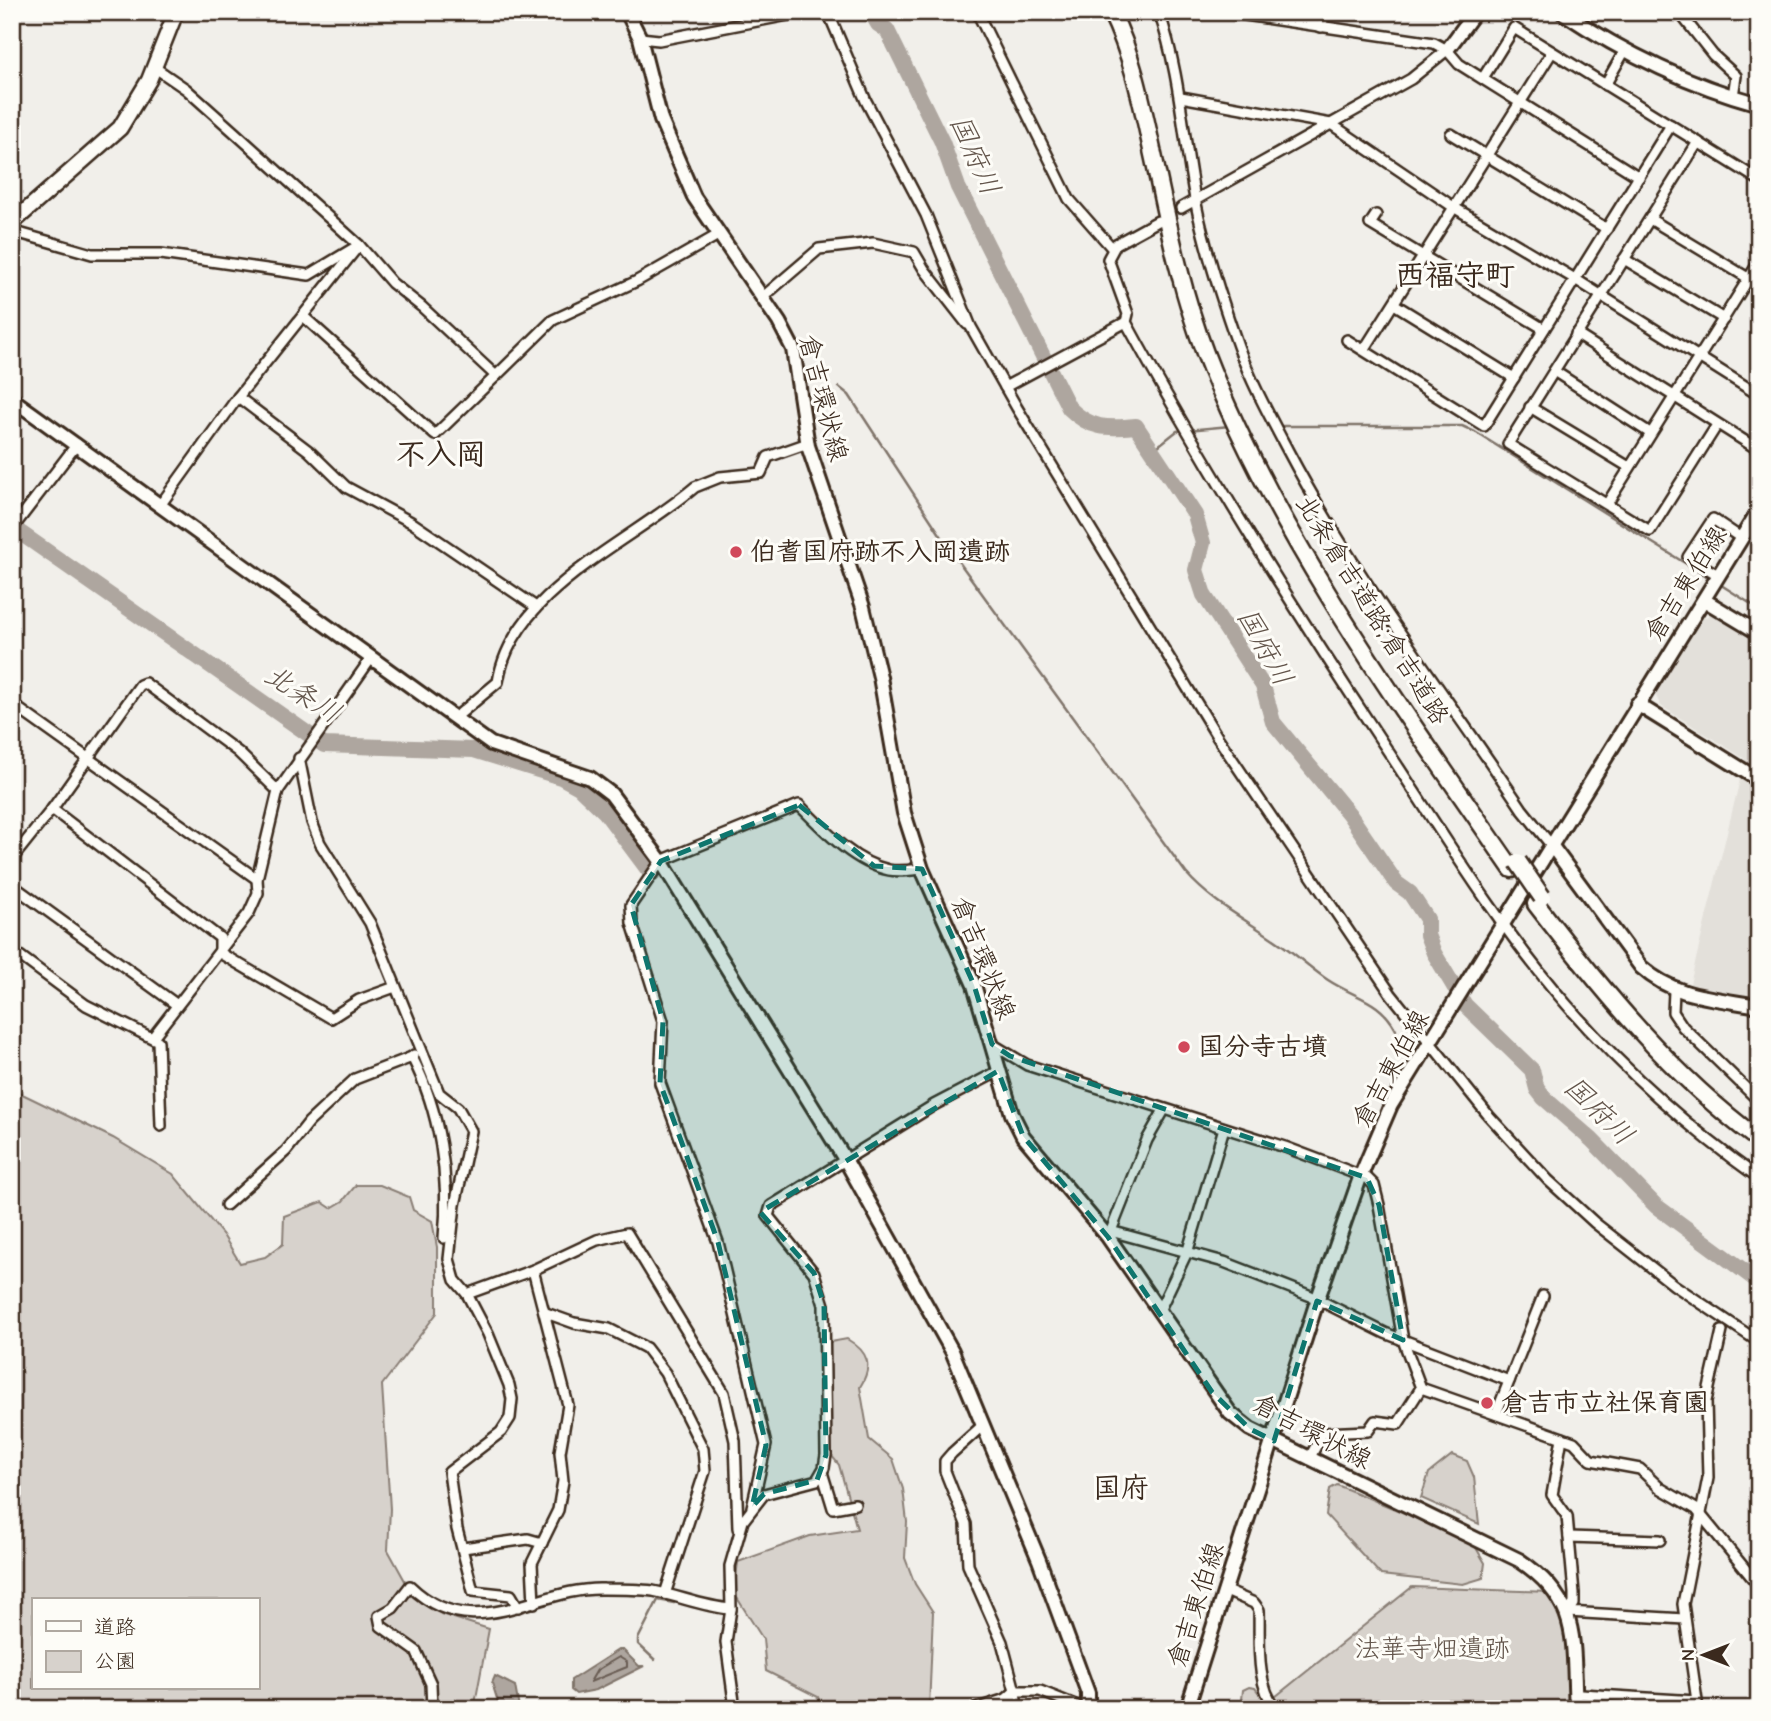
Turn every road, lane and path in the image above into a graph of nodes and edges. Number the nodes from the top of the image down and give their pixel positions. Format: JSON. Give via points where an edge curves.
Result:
{"nodes":[{"id":1,"x":176,"y":12,"type":"edge"},
{"id":2,"x":627,"y":12,"type":"edge"},
{"id":3,"x":804,"y":12,"type":"edge"},
{"id":4,"x":828,"y":12,"type":"edge"},
{"id":5,"x":977,"y":12,"type":"edge"},
{"id":6,"x":1111,"y":12,"type":"edge"},
{"id":7,"x":1123,"y":12,"type":"edge"},
{"id":8,"x":1159,"y":12,"type":"edge"},
{"id":9,"x":1224,"y":12,"type":"edge"},
{"id":10,"x":1325,"y":12,"type":"edge"},
{"id":11,"x":1475,"y":12,"type":"edge"},
{"id":12,"x":1562,"y":12,"type":"edge"},
{"id":13,"x":1679,"y":12,"type":"edge"},
{"id":14,"x":1321,"y":27,"type":"junction"},
{"id":15,"x":640,"y":38,"type":"junction"},
{"id":16,"x":1447,"y":50,"type":"junction"},
{"id":17,"x":1625,"y":50,"type":"junction"},
{"id":18,"x":1552,"y":52,"type":"junction"},
{"id":19,"x":154,"y":67,"type":"junction"},
{"id":20,"x":1483,"y":78,"type":"junction"},
{"id":21,"x":1605,"y":85,"type":"junction"},
{"id":22,"x":1733,"y":96,"type":"junction"},
{"id":23,"x":1181,"y":97,"type":"junction"},
{"id":24,"x":1521,"y":104,"type":"junction"},
{"id":25,"x":1759,"y":104,"type":"edge"},
{"id":26,"x":1331,"y":124,"type":"junction"},
{"id":27,"x":1671,"y":125,"type":"junction"},
{"id":28,"x":1451,"y":134,"type":"dead end"},
{"id":29,"x":1698,"y":142,"type":"junction"},
{"id":30,"x":1487,"y":154,"type":"junction"},
{"id":31,"x":1639,"y":177,"type":"junction"},
{"id":32,"x":1759,"y":180,"type":"edge"},
{"id":33,"x":1195,"y":198,"type":"junction"},
{"id":34,"x":1181,"y":208,"type":"dead end"},
{"id":35,"x":1455,"y":208,"type":"junction"},
{"id":36,"x":1376,"y":215,"type":"dead end"},
{"id":37,"x":1650,"y":219,"type":"junction"},
{"id":38,"x":1158,"y":221,"type":"dead end"},
{"id":39,"x":12,"y":223,"type":"edge"},
{"id":40,"x":1607,"y":229,"type":"junction"},
{"id":41,"x":12,"y":231,"type":"edge"},
{"id":42,"x":718,"y":235,"type":"junction"},
{"id":43,"x":359,"y":245,"type":"junction"},
{"id":44,"x":1112,"y":248,"type":"junction"},
{"id":45,"x":1425,"y":255,"type":"junction"},
{"id":46,"x":1624,"y":259,"type":"junction"},
{"id":47,"x":1759,"y":261,"type":"edge"},
{"id":48,"x":1748,"y":278,"type":"junction"},
{"id":49,"x":1575,"y":279,"type":"junction"},
{"id":50,"x":1602,"y":296,"type":"junction"},
{"id":51,"x":762,"y":297,"type":"junction"},
{"id":52,"x":1394,"y":304,"type":"junction"},
{"id":53,"x":303,"y":316,"type":"junction"},
{"id":54,"x":1724,"y":319,"type":"junction"},
{"id":55,"x":1123,"y":324,"type":"junction"},
{"id":56,"x":971,"y":327,"type":"junction"},
{"id":57,"x":1544,"y":329,"type":"junction"},
{"id":58,"x":1576,"y":334,"type":"junction"},
{"id":59,"x":1347,"y":340,"type":"dead end"},
{"id":60,"x":1364,"y":350,"type":"junction"},
{"id":61,"x":1699,"y":360,"type":"junction"},
{"id":62,"x":1554,"y":371,"type":"junction"},
{"id":63,"x":496,"y":376,"type":"junction"},
{"id":64,"x":1514,"y":378,"type":"junction"},
{"id":65,"x":1005,"y":387,"type":"junction"},
{"id":66,"x":1759,"y":395,"type":"edge"},
{"id":67,"x":238,"y":397,"type":"junction"},
{"id":68,"x":1676,"y":397,"type":"junction"},
{"id":69,"x":12,"y":399,"type":"edge"},
{"id":70,"x":1530,"y":408,"type":"junction"},
{"id":71,"x":1717,"y":425,"type":"junction"},
{"id":72,"x":1650,"y":433,"type":"junction"},
{"id":73,"x":808,"y":443,"type":"junction"},
{"id":74,"x":77,"y":444,"type":"junction"},
{"id":75,"x":1759,"y":450,"type":"edge"},
{"id":76,"x":1629,"y":467,"type":"junction"},
{"id":77,"x":161,"y":504,"type":"junction"},
{"id":78,"x":1607,"y":504,"type":"junction"},
{"id":79,"x":1759,"y":510,"type":"edge"},
{"id":80,"x":12,"y":529,"type":"edge"},
{"id":81,"x":1741,"y":538,"type":"junction"},
{"id":82,"x":1718,"y":575,"type":"junction"},
{"id":83,"x":1704,"y":600,"type":"junction"},
{"id":84,"x":536,"y":607,"type":"junction"},
{"id":85,"x":1759,"y":633,"type":"edge"},
{"id":86,"x":372,"y":657,"type":"junction"},
{"id":87,"x":12,"y":704,"type":"edge"},
{"id":88,"x":1637,"y":704,"type":"junction"},
{"id":89,"x":456,"y":717,"type":"junction"},
{"id":90,"x":88,"y":758,"type":"junction"},
{"id":91,"x":299,"y":758,"type":"junction"},
{"id":92,"x":1759,"y":780,"type":"edge"},
{"id":93,"x":278,"y":791,"type":"junction"},
{"id":94,"x":52,"y":809,"type":"junction"},
{"id":95,"x":1551,"y":845,"type":"junction"},
{"id":96,"x":12,"y":859,"type":"edge"},
{"id":97,"x":661,"y":861,"type":"junction"},
{"id":98,"x":1515,"y":865,"type":"junction"},
{"id":99,"x":922,"y":869,"type":"junction"},
{"id":100,"x":257,"y":879,"type":"junction"},
{"id":101,"x":12,"y":885,"type":"edge"},
{"id":102,"x":1539,"y":900,"type":"junction"},
{"id":103,"x":1503,"y":922,"type":"junction"},
{"id":104,"x":12,"y":950,"type":"edge"},
{"id":105,"x":220,"y":953,"type":"junction"},
{"id":106,"x":395,"y":987,"type":"junction"},
{"id":107,"x":1674,"y":991,"type":"junction"},
{"id":108,"x":177,"y":1005,"type":"junction"},
{"id":109,"x":1759,"y":1006,"type":"edge"},
{"id":110,"x":153,"y":1037,"type":"junction"},
{"id":111,"x":1433,"y":1037,"type":"junction"},
{"id":112,"x":992,"y":1044,"type":"junction"},
{"id":113,"x":422,"y":1051,"type":"junction"},
{"id":114,"x":412,"y":1056,"type":"junction"},
{"id":115,"x":999,"y":1071,"type":"junction"},
{"id":116,"x":1759,"y":1101,"type":"edge"},
{"id":117,"x":1164,"y":1110,"type":"junction"},
{"id":118,"x":161,"y":1126,"type":"dead end"},
{"id":119,"x":1224,"y":1128,"type":"junction"},
{"id":120,"x":1759,"y":1130,"type":"edge"},
{"id":121,"x":1759,"y":1140,"type":"edge"},
{"id":122,"x":846,"y":1161,"type":"junction"},
{"id":123,"x":1361,"y":1175,"type":"junction"},
{"id":124,"x":1759,"y":1178,"type":"edge"},
{"id":125,"x":226,"y":1205,"type":"dead end"},
{"id":126,"x":1111,"y":1235,"type":"junction"},
{"id":127,"x":444,"y":1238,"type":"dead end"},
{"id":128,"x":1188,"y":1250,"type":"junction"},
{"id":129,"x":533,"y":1270,"type":"junction"},
{"id":130,"x":467,"y":1294,"type":"junction"},
{"id":131,"x":1543,"y":1296,"type":"dead end"},
{"id":132,"x":1317,"y":1301,"type":"junction"},
{"id":133,"x":1159,"y":1311,"type":"junction"},
{"id":134,"x":546,"y":1313,"type":"junction"},
{"id":135,"x":1722,"y":1331,"type":"dead end"},
{"id":136,"x":1403,"y":1340,"type":"junction"},
{"id":137,"x":1759,"y":1342,"type":"edge"},
{"id":138,"x":1509,"y":1381,"type":"junction"},
{"id":139,"x":1422,"y":1388,"type":"junction"},
{"id":140,"x":1496,"y":1414,"type":"junction"},
{"id":141,"x":983,"y":1425,"type":"junction"},
{"id":142,"x":1562,"y":1438,"type":"junction"},
{"id":143,"x":1274,"y":1440,"type":"junction"},
{"id":144,"x":1309,"y":1459,"type":"junction"},
{"id":145,"x":822,"y":1472,"type":"junction"},
{"id":146,"x":855,"y":1504,"type":"dead end"},
{"id":147,"x":752,"y":1507,"type":"junction"},
{"id":148,"x":1700,"y":1513,"type":"junction"},
{"id":149,"x":739,"y":1534,"type":"junction"},
{"id":150,"x":1569,"y":1537,"type":"junction"},
{"id":151,"x":1660,"y":1540,"type":"dead end"},
{"id":152,"x":542,"y":1543,"type":"junction"},
{"id":153,"x":463,"y":1548,"type":"junction"},
{"id":154,"x":1759,"y":1586,"type":"edge"},
{"id":155,"x":1224,"y":1590,"type":"junction"},
{"id":156,"x":665,"y":1594,"type":"junction"},
{"id":157,"x":534,"y":1603,"type":"junction"},
{"id":158,"x":518,"y":1607,"type":"junction"},
{"id":159,"x":732,"y":1609,"type":"junction"},
{"id":160,"x":1568,"y":1612,"type":"junction"},
{"id":161,"x":1684,"y":1619,"type":"junction"},
{"id":162,"x":1015,"y":1691,"type":"junction"},
{"id":163,"x":1581,"y":1695,"type":"dead end"},
{"id":164,"x":432,"y":1709,"type":"edge"},
{"id":165,"x":735,"y":1709,"type":"edge"},
{"id":166,"x":975,"y":1709,"type":"edge"},
{"id":167,"x":1017,"y":1709,"type":"edge"},
{"id":168,"x":1086,"y":1709,"type":"edge"},
{"id":169,"x":1187,"y":1709,"type":"edge"},
{"id":170,"x":1276,"y":1709,"type":"edge"},
{"id":171,"x":1576,"y":1709,"type":"edge"}],
"edges":[{"from":1,"to":19,"type":"main road"},
{"from":2,"to":15,"type":"main road","name":"倉吉環状線"},
{"from":3,"to":15,"type":"street","via":[[659,40]]},
{"from":4,"to":56,"type":"street","via":[[866,101],[926,215]]},
{"from":5,"to":44,"type":"street","via":[[1069,199]]},
{"from":6,"to":98,"type":"highway","name":"北条倉吉道路;倉吉道路","via":[[1135,75],[1188,302],[1223,399],[1284,516],[1349,625]]},
{"from":7,"to":98,"type":"highway","name":"北条倉吉道路;倉吉道路","via":[[1145,73],[1191,277],[1232,395],[1292,511],[1357,621]]},
{"from":8,"to":23,"type":"street"},
{"from":9,"to":14,"type":"street"},
{"from":10,"to":14,"type":"street"},
{"from":11,"to":16,"type":"main road"},
{"from":12,"to":17,"type":"main road"},
{"from":13,"to":22,"type":"street","via":[[1736,76]]},
{"from":14,"to":16,"type":"street","via":[[1434,43]]},
{"from":15,"to":42,"type":"main road","name":"倉吉環状線","via":[[674,155]]},
{"from":16,"to":20,"type":"street","via":[[1459,64]]},
{"from":16,"to":26,"type":"street","via":[[1411,79]]},
{"from":17,"to":21,"type":"street"},
{"from":17,"to":22,"type":"main road"},
{"from":18,"to":20,"type":"street","via":[[1514,28]]},
{"from":18,"to":21,"type":"street"},
{"from":18,"to":24,"type":"street"},
{"from":19,"to":39,"type":"main road","via":[[120,128]]},
{"from":19,"to":43,"type":"street","via":[[202,102]]},
{"from":20,"to":24,"type":"street"},
{"from":21,"to":27,"type":"street"},
{"from":22,"to":25,"type":"main road"},
{"from":23,"to":26,"type":"street"},
{"from":23,"to":33,"type":"street"},
{"from":24,"to":30,"type":"street"},
{"from":24,"to":31,"type":"street"},
{"from":26,"to":33,"type":"street"},
{"from":26,"to":35,"type":"street"},
{"from":27,"to":29,"type":"street"},
{"from":27,"to":31,"type":"street"},
{"from":28,"to":30,"type":"street"},
{"from":29,"to":32,"type":"street"},
{"from":29,"to":37,"type":"street"},
{"from":30,"to":35,"type":"street"},
{"from":30,"to":40,"type":"street"},
{"from":31,"to":40,"type":"street"},
{"from":33,"to":34,"type":"street"},
{"from":33,"to":95,"type":"street","via":[[1238,348],[1303,480],[1363,579]]},
{"from":35,"to":45,"type":"street"},
{"from":35,"to":49,"type":"street"},
{"from":36,"to":45,"type":"street","via":[[1370,224]]},
{"from":37,"to":46,"type":"street"},
{"from":37,"to":48,"type":"street"},
{"from":38,"to":44,"type":"street"},
{"from":40,"to":49,"type":"street"},
{"from":41,"to":43,"type":"street","via":[[92,254],[161,254],[309,275]]},
{"from":42,"to":51,"type":"main road","name":"倉吉環状線"},
{"from":42,"to":63,"type":"street","via":[[638,281],[553,320]]},
{"from":43,"to":53,"type":"street"},
{"from":43,"to":63,"type":"street","via":[[392,284]]},
{"from":44,"to":55,"type":"street","via":[[1108,259],[1128,314]]},
{"from":45,"to":52,"type":"street"},
{"from":45,"to":57,"type":"street"},
{"from":46,"to":50,"type":"street"},
{"from":46,"to":54,"type":"street"},
{"from":47,"to":48,"type":"street"},
{"from":48,"to":54,"type":"street"},
{"from":49,"to":50,"type":"street"},
{"from":49,"to":57,"type":"street"},
{"from":50,"to":58,"type":"street"},
{"from":50,"to":61,"type":"street"},
{"from":51,"to":56,"type":"street","via":[[819,249],[886,245],[914,252]]},
{"from":51,"to":73,"type":"main road","name":"倉吉環状線","via":[[793,349]]},
{"from":52,"to":60,"type":"street"},
{"from":52,"to":64,"type":"street"},
{"from":53,"to":63,"type":"street","via":[[435,435]]},
{"from":53,"to":67,"type":"street"},
{"from":54,"to":61,"type":"street"},
{"from":55,"to":65,"type":"street"},
{"from":55,"to":103,"type":"street","via":[[1258,550]]},
{"from":56,"to":65,"type":"street"},
{"from":57,"to":64,"type":"street"},
{"from":58,"to":62,"type":"street"},
{"from":58,"to":68,"type":"street"},
{"from":59,"to":60,"type":"street"},
{"from":60,"to":64,"type":"street","via":[[1484,426]]},
{"from":61,"to":66,"type":"street"},
{"from":61,"to":68,"type":"street"},
{"from":62,"to":70,"type":"street"},
{"from":62,"to":72,"type":"street"},
{"from":65,"to":111,"type":"street","via":[[1218,738],[1391,994]]},
{"from":67,"to":77,"type":"street"},
{"from":67,"to":84,"type":"street","via":[[309,451],[346,487],[411,522]]},
{"from":68,"to":71,"type":"street"},
{"from":68,"to":72,"type":"street"},
{"from":69,"to":74,"type":"main road"},
{"from":70,"to":76,"type":"street"},
{"from":70,"to":78,"type":"street","via":[[1508,444]]},
{"from":71,"to":75,"type":"street"},
{"from":71,"to":78,"type":"street","via":[[1650,531]]},
{"from":72,"to":76,"type":"street"},
{"from":73,"to":84,"type":"street","via":[[768,457],[761,472],[720,477],[695,487]]},
{"from":73,"to":99,"type":"main road","name":"倉吉環状線","via":[[863,607],[904,813]]},
{"from":74,"to":77,"type":"main road"},
{"from":74,"to":80,"type":"street"},
{"from":76,"to":78,"type":"street"},
{"from":77,"to":86,"type":"main road"},
{"from":79,"to":81,"type":"main road","name":"倉吉東伯線"},
{"from":81,"to":82,"type":"main road","name":"倉吉東伯線"},
{"from":81,"to":82,"type":"street","via":[[1713,519],[1688,557]]},
{"from":82,"to":83,"type":"main road","name":"倉吉東伯線"},
{"from":83,"to":85,"type":"main road"},
{"from":83,"to":88,"type":"main road","name":"倉吉東伯線"},
{"from":84,"to":89,"type":"street","via":[[513,637],[498,682]]},
{"from":86,"to":89,"type":"main road"},
{"from":86,"to":91,"type":"street"},
{"from":87,"to":90,"type":"street"},
{"from":88,"to":92,"type":"main road"},
{"from":88,"to":95,"type":"main road","name":"倉吉東伯線"},
{"from":89,"to":97,"type":"main road","via":[[491,744],[590,778],[611,794]]},
{"from":90,"to":93,"type":"street","via":[[145,683],[238,751]]},
{"from":90,"to":94,"type":"street"},
{"from":90,"to":100,"type":"street"},
{"from":91,"to":93,"type":"street"},
{"from":91,"to":106,"type":"street","via":[[320,843],[370,923]]},
{"from":93,"to":100,"type":"street"},
{"from":94,"to":96,"type":"street"},
{"from":94,"to":105,"type":"street","via":[[220,938]]},
{"from":95,"to":103,"type":"main road","name":"倉吉東伯線"},
{"from":95,"to":107,"type":"main road","via":[[1641,967]]},
{"from":97,"to":99,"type":"street","via":[[799,805],[829,834],[874,866],[891,871]]},
{"from":97,"to":122,"type":"main road"},
{"from":97,"to":147,"type":"street","via":[[631,905],[632,923],[663,1021],[660,1083],[718,1242],[766,1445]]},
{"from":98,"to":102,"type":"highway","name":"北条倉吉道路;倉吉道路","bridge":true},
{"from":99,"to":112,"type":"main road","name":"倉吉環状線","via":[[974,985]]},
{"from":100,"to":105,"type":"street","via":[[258,893],[249,913]]},
{"from":101,"to":108,"type":"street"},
{"from":102,"to":120,"type":"highway","name":"北条倉吉道路;倉吉道路","via":[[1661,1043]]},
{"from":102,"to":121,"type":"highway","name":"北条倉吉道路;倉吉道路","via":[[1616,1006],[1700,1092]]},
{"from":103,"to":111,"type":"main road","name":"倉吉東伯線"},
{"from":103,"to":124,"type":"street","via":[[1565,1003],[1613,1055],[1684,1121]]},
{"from":104,"to":110,"type":"street","via":[[86,1005]]},
{"from":105,"to":106,"type":"street","via":[[331,1018],[359,1000]]},
{"from":105,"to":108,"type":"street"},
{"from":106,"to":113,"type":"street"},
{"from":107,"to":109,"type":"main road"},
{"from":107,"to":116,"type":"street","via":[[1673,1012],[1683,1027]]},
{"from":108,"to":110,"type":"street"},
{"from":110,"to":118,"type":"street","via":[[158,1041]]},
{"from":111,"to":123,"type":"main road","name":"倉吉東伯線","via":[[1391,1105]]},
{"from":111,"to":137,"type":"street","via":[[1489,1116],[1576,1205],[1674,1285]]},
{"from":112,"to":115,"type":"main road","name":"倉吉環状線"},
{"from":112,"to":117,"type":"street","via":[[1027,1065]]},
{"from":113,"to":114,"type":"street"},
{"from":113,"to":130,"type":"street","via":[[439,1093],[458,1108],[471,1131],[449,1259],[454,1280]]},
{"from":114,"to":125,"type":"street","via":[[355,1079]]},
{"from":114,"to":127,"type":"street","via":[[431,1103],[440,1147],[447,1211]]},
{"from":115,"to":122,"type":"street","via":[[933,1105]]},
{"from":115,"to":126,"type":"main road","name":"倉吉環状線","via":[[1023,1136]]},
{"from":117,"to":119,"type":"street"},
{"from":117,"to":126,"type":"street","via":[[1147,1140]]},
{"from":119,"to":123,"type":"street"},
{"from":119,"to":128,"type":"street"},
{"from":122,"to":141,"type":"main road","via":[[952,1351]]},
{"from":122,"to":145,"type":"street","via":[[771,1206],[768,1216],[814,1273],[824,1305],[826,1455]]},
{"from":123,"to":132,"type":"main road","name":"倉吉東伯線"},
{"from":123,"to":136,"type":"street","via":[[1374,1185]]},
{"from":126,"to":128,"type":"street"},
{"from":126,"to":133,"type":"main road","name":"倉吉環状線"},
{"from":128,"to":132,"type":"street"},
{"from":128,"to":133,"type":"street"},
{"from":129,"to":130,"type":"street"},
{"from":129,"to":134,"type":"street"},
{"from":129,"to":149,"type":"street","via":[[597,1240],[627,1233],[724,1393],[735,1441]]},
{"from":130,"to":153,"type":"street","via":[[488,1334],[512,1399],[510,1419],[501,1432],[449,1472]]},
{"from":131,"to":138,"type":"street"},
{"from":132,"to":136,"type":"street"},
{"from":132,"to":143,"type":"main road","name":"倉吉東伯線"},
{"from":133,"to":143,"type":"main road","name":"倉吉環状線","via":[[1230,1413]]},
{"from":134,"to":152,"type":"street","via":[[568,1405],[560,1452],[563,1481],[558,1510]]},
{"from":134,"to":156,"type":"street","via":[[609,1329],[646,1348],[665,1373],[703,1449],[705,1471]]},
{"from":135,"to":148,"type":"street","via":[[1706,1402],[1708,1478]]},
{"from":136,"to":138,"type":"street"},
{"from":136,"to":139,"type":"street"},
{"from":138,"to":140,"type":"street"},
{"from":139,"to":140,"type":"street"},
{"from":139,"to":144,"type":"street","via":[[1398,1424],[1375,1421],[1368,1431],[1323,1433]]},
{"from":140,"to":142,"type":"street"},
{"from":141,"to":162,"type":"street","via":[[952,1452],[946,1471],[966,1524],[971,1574],[1002,1642]]},
{"from":141,"to":168,"type":"main road","via":[[1088,1693]]},
{"from":142,"to":148,"type":"street","via":[[1601,1464],[1640,1469]]},
{"from":142,"to":150,"type":"street","via":[[1552,1494],[1567,1516]]},
{"from":143,"to":144,"type":"main road","name":"倉吉環状線"},
{"from":143,"to":155,"type":"main road","name":"倉吉東伯線"},
{"from":144,"to":160,"type":"main road","name":"倉吉環状線","via":[[1519,1560],[1538,1573]]},
{"from":145,"to":146,"type":"street","via":[[833,1508]]},
{"from":145,"to":147,"type":"street","via":[[817,1480],[764,1494]]},
{"from":147,"to":149,"type":"street"},
{"from":148,"to":154,"type":"street"},
{"from":148,"to":161,"type":"street","via":[[1684,1591]]},
{"from":149,"to":159,"type":"street","via":[[730,1566]]},
{"from":150,"to":151,"type":"street"},
{"from":150,"to":160,"type":"street","via":[[1574,1604]]},
{"from":152,"to":153,"type":"street","via":[[528,1539]]},
{"from":152,"to":157,"type":"street","via":[[531,1574]]},
{"from":153,"to":158,"type":"street","via":[[473,1591],[511,1595]]},
{"from":155,"to":169,"type":"main road","name":"倉吉東伯線"},
{"from":155,"to":170,"type":"street","via":[[1254,1603],[1259,1610],[1261,1676]]},
{"from":156,"to":157,"type":"street","via":[[596,1589]]},
{"from":156,"to":159,"type":"street"},
{"from":157,"to":158,"type":"street"},
{"from":158,"to":164,"type":"street","via":[[455,1611],[426,1600],[410,1586],[393,1608],[379,1616],[388,1633],[416,1651],[431,1684]]},
{"from":159,"to":165,"type":"street","via":[[726,1642]]},
{"from":160,"to":161,"type":"street"},
{"from":160,"to":171,"type":"main road","name":"倉吉環状線"},
{"from":161,"to":163,"type":"street","via":[[1698,1701]]},
{"from":162,"to":166,"type":"street","via":[[1006,1699]]},
{"from":162,"to":167,"type":"street"},
{"from":162,"to":168,"type":"street","via":[[1040,1691]]}]}
